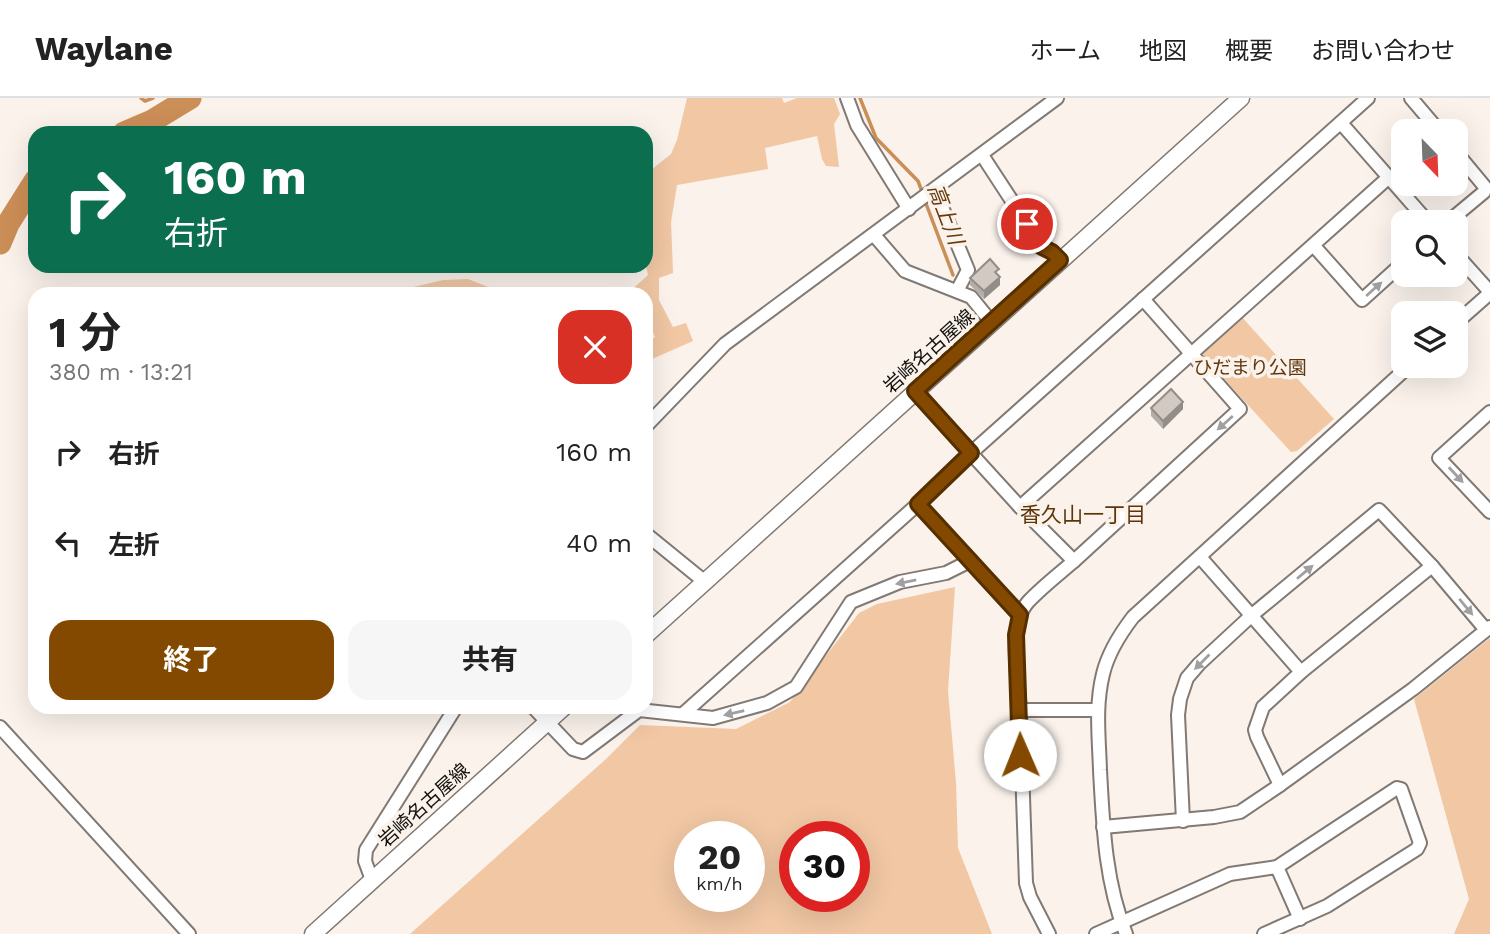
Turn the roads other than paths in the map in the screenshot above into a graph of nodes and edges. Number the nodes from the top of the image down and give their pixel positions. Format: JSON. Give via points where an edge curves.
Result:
{"nodes":[{"id":1,"x":847,"y":98,"type":"edge"},
{"id":2,"x":1058,"y":98,"type":"edge"},
{"id":3,"x":1241,"y":98,"type":"edge"},
{"id":4,"x":1368,"y":98,"type":"edge"},
{"id":5,"x":1411,"y":98,"type":"edge"},
{"id":6,"x":1429,"y":119,"type":"edge"},
{"id":7,"x":1341,"y":122,"type":"junction"},
{"id":8,"x":982,"y":155,"type":"junction"},
{"id":9,"x":1468,"y":166,"type":"edge"},
{"id":10,"x":1389,"y":177,"type":"junction"},
{"id":11,"x":928,"y":195,"type":"junction"},
{"id":12,"x":909,"y":209,"type":"junction"},
{"id":13,"x":1418,"y":210,"type":"edge"},
{"id":14,"x":1462,"y":210,"type":"edge"},
{"id":15,"x":874,"y":235,"type":"junction"},
{"id":16,"x":1314,"y":246,"type":"junction"},
{"id":17,"x":1060,"y":260,"type":"junction"},
{"id":18,"x":1468,"y":267,"type":"edge"},
{"id":19,"x":1391,"y":274,"type":"edge"},
{"id":20,"x":957,"y":292,"type":"junction"},
{"id":21,"x":1490,"y":292,"type":"edge"},
{"id":22,"x":1143,"y":299,"type":"junction"},
{"id":23,"x":1468,"y":312,"type":"edge"},
{"id":24,"x":992,"y":323,"type":"junction"},
{"id":25,"x":1192,"y":355,"type":"junction"},
{"id":26,"x":1396,"y":378,"type":"edge"},
{"id":27,"x":915,"y":391,"type":"junction"},
{"id":28,"x":1490,"y":412,"type":"edge"},
{"id":29,"x":653,"y":419,"type":"edge"},
{"id":30,"x":971,"y":453,"type":"junction"},
{"id":31,"x":918,"y":504,"type":"junction"},
{"id":32,"x":1020,"y":507,"type":"junction"},
{"id":33,"x":1490,"y":512,"type":"edge"},
{"id":34,"x":653,"y":540,"type":"edge"},
{"id":35,"x":1200,"y":557,"type":"junction"},
{"id":36,"x":970,"y":561,"type":"junction"},
{"id":37,"x":1074,"y":561,"type":"junction"},
{"id":38,"x":1432,"y":566,"type":"junction"},
{"id":39,"x":705,"y":582,"type":"junction"},
{"id":40,"x":1020,"y":615,"type":"junction"},
{"id":41,"x":1252,"y":615,"type":"junction"},
{"id":42,"x":1488,"y":628,"type":"edge"},
{"id":43,"x":653,"y":629,"type":"edge"},
{"id":44,"x":1301,"y":672,"type":"junction"},
{"id":45,"x":1020,"y":710,"type":"junction"},
{"id":46,"x":1098,"y":710,"type":"junction"},
{"id":47,"x":653,"y":712,"type":"edge"},
{"id":48,"x":452,"y":714,"type":"edge"},
{"id":49,"x":540,"y":714,"type":"edge"},
{"id":50,"x":556,"y":714,"type":"edge"},
{"id":51,"x":631,"y":714,"type":"edge"},
{"id":52,"x":683,"y":714,"type":"junction"},
{"id":53,"x":548,"y":721,"type":"junction"},
{"id":54,"x":0,"y":727,"type":"edge"},
{"id":55,"x":1280,"y":785,"type":"junction"},
{"id":56,"x":1183,"y":821,"type":"junction"},
{"id":57,"x":1103,"y":827,"type":"junction"},
{"id":58,"x":1277,"y":867,"type":"junction"},
{"id":59,"x":372,"y":880,"type":"junction"},
{"id":60,"x":1300,"y":919,"type":"junction"},
{"id":61,"x":1124,"y":928,"type":"edge"},
{"id":62,"x":189,"y":934,"type":"edge"},
{"id":63,"x":313,"y":934,"type":"edge"},
{"id":64,"x":1049,"y":934,"type":"edge"},
{"id":65,"x":1096,"y":934,"type":"edge"},
{"id":66,"x":1264,"y":934,"type":"edge"}],
"edges":[{"from":1,"to":12,"type":"street","via":[[857,125]]},
{"from":2,"to":8,"type":"street"},
{"from":3,"to":17,"type":"main road","name":"岩崎名古屋線"},
{"from":4,"to":7,"type":"street"},
{"from":5,"to":6,"type":"street"},
{"from":7,"to":10,"type":"street"},
{"from":7,"to":22,"type":"street"},
{"from":8,"to":11,"type":"street"},
{"from":8,"to":17,"type":"street","via":[[1042,247]]},
{"from":9,"to":14,"type":"street","via":[[1485,187]]},
{"from":10,"to":13,"type":"street"},
{"from":10,"to":16,"type":"street"},
{"from":11,"to":12,"type":"street"},
{"from":11,"to":20,"type":"street","via":[[968,270]]},
{"from":12,"to":15,"type":"street"},
{"from":15,"to":20,"type":"street","via":[[905,271]]},
{"from":15,"to":29,"type":"street","via":[[725,344]]},
{"from":16,"to":19,"type":"street","one_way":true,"via":[[1362,300]]},
{"from":16,"to":25,"type":"street"},
{"from":17,"to":24,"type":"main road","name":"岩崎名古屋線"},
{"from":18,"to":21,"type":"street"},
{"from":20,"to":24,"type":"street","via":[[971,297]]},
{"from":21,"to":23,"type":"street"},
{"from":22,"to":25,"type":"street"},
{"from":22,"to":30,"type":"street"},
{"from":24,"to":27,"type":"main road","name":"岩崎名古屋線"},
{"from":25,"to":32,"type":"street"},
{"from":25,"to":37,"type":"street","one_way":true,"via":[[1240,409]]},
{"from":26,"to":35,"type":"street"},
{"from":27,"to":30,"type":"street"},
{"from":27,"to":39,"type":"main road","name":"岩崎名古屋線"},
{"from":28,"to":33,"type":"street","one_way":true,"via":[[1439,458]]},
{"from":30,"to":31,"type":"street"},
{"from":30,"to":32,"type":"street"},
{"from":31,"to":36,"type":"street"},
{"from":31,"to":52,"type":"street"},
{"from":32,"to":37,"type":"street"},
{"from":34,"to":39,"type":"street"},
{"from":35,"to":41,"type":"street"},
{"from":35,"to":46,"type":"street","via":[[1126,627],[1109,657]]},
{"from":36,"to":40,"type":"street"},
{"from":36,"to":52,"type":"street","one_way":true,"via":[[946,573],[900,582],[851,602],[796,687],[784,695],[713,718]]},
{"from":37,"to":40,"type":"street","via":[[1027,603]]},
{"from":41,"to":38,"type":"street","one_way":true,"via":[[1379,510]]},
{"from":38,"to":42,"type":"street","one_way":true},
{"from":38,"to":44,"type":"street"},
{"from":39,"to":43,"type":"main road","name":"岩崎名古屋線"},
{"from":40,"to":45,"type":"street","via":[[1016,635]]},
{"from":41,"to":44,"type":"street"},
{"from":41,"to":56,"type":"street","one_way":true,"via":[[1187,678],[1178,715]]},
{"from":42,"to":55,"type":"street","via":[[1413,689]]},
{"from":44,"to":55,"type":"street","via":[[1263,707],[1255,730]]},
{"from":45,"to":46,"type":"street"},
{"from":45,"to":64,"type":"street","via":[[1026,883]]},
{"from":46,"to":57,"type":"street"},
{"from":47,"to":52,"type":"street"},
{"from":48,"to":59,"type":"street","via":[[366,850]]},
{"from":49,"to":53,"type":"street"},
{"from":50,"to":53,"type":"main road","name":"岩崎名古屋線"},
{"from":51,"to":53,"type":"street","via":[[583,752],[573,749]]},
{"from":53,"to":59,"type":"main road","name":"岩崎名古屋線"},
{"from":54,"to":62,"type":"street"},
{"from":55,"to":56,"type":"street","via":[[1232,815]]},
{"from":56,"to":57,"type":"street"},
{"from":57,"to":61,"type":"street"},
{"from":58,"to":60,"type":"street"},
{"from":58,"to":60,"type":"street","via":[[1401,789],[1420,843],[1417,849]]},
{"from":58,"to":61,"type":"street","via":[[1230,874]]},
{"from":59,"to":63,"type":"main road","name":"岩崎名古屋線"},
{"from":60,"to":66,"type":"street"},
{"from":61,"to":65,"type":"street"}]}
